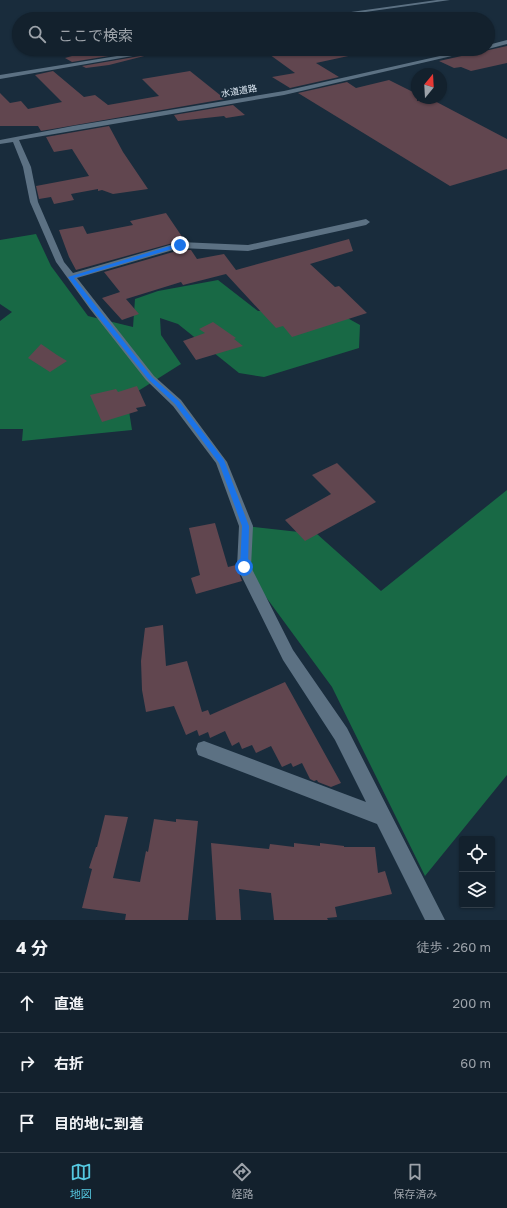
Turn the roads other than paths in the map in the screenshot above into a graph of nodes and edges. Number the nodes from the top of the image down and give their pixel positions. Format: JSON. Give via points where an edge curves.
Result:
{"nodes":[{"id":1,"x":448,"y":0,"type":"edge"},
{"id":2,"x":357,"y":12,"type":"edge"},
{"id":3,"x":507,"y":42,"type":"edge"},
{"id":4,"x":495,"y":45,"type":"edge"},
{"id":5,"x":128,"y":56,"type":"edge"},
{"id":6,"x":448,"y":56,"type":"edge"},
{"id":7,"x":0,"y":77,"type":"edge"},
{"id":8,"x":15,"y":139,"type":"junction"},
{"id":9,"x":0,"y":142,"type":"edge"},
{"id":10,"x":366,"y":222,"type":"dead end"},
{"id":11,"x":71,"y":277,"type":"junction"},
{"id":12,"x":204,"y":749,"type":"dead end"},
{"id":13,"x":382,"y":817,"type":"junction"},
{"id":14,"x":435,"y":920,"type":"edge"}],
"edges":[{"from":1,"to":2,"type":"street"},
{"from":3,"to":4,"type":"street"},
{"from":5,"to":7,"type":"street"},
{"from":6,"to":8,"type":"street","name":"水道道路","via":[[284,93]]},
{"from":8,"to":9,"type":"street","name":"水道道路"},
{"from":8,"to":11,"type":"street","via":[[27,167],[34,202],[60,262]]},
{"from":10,"to":11,"type":"street","via":[[248,248],[180,245]]},
{"from":11,"to":13,"type":"street","via":[[150,378],[177,403],[222,462],[246,526],[244,567],[288,655],[341,734]]},
{"from":12,"to":13,"type":"street"},
{"from":13,"to":14,"type":"street"}]}
